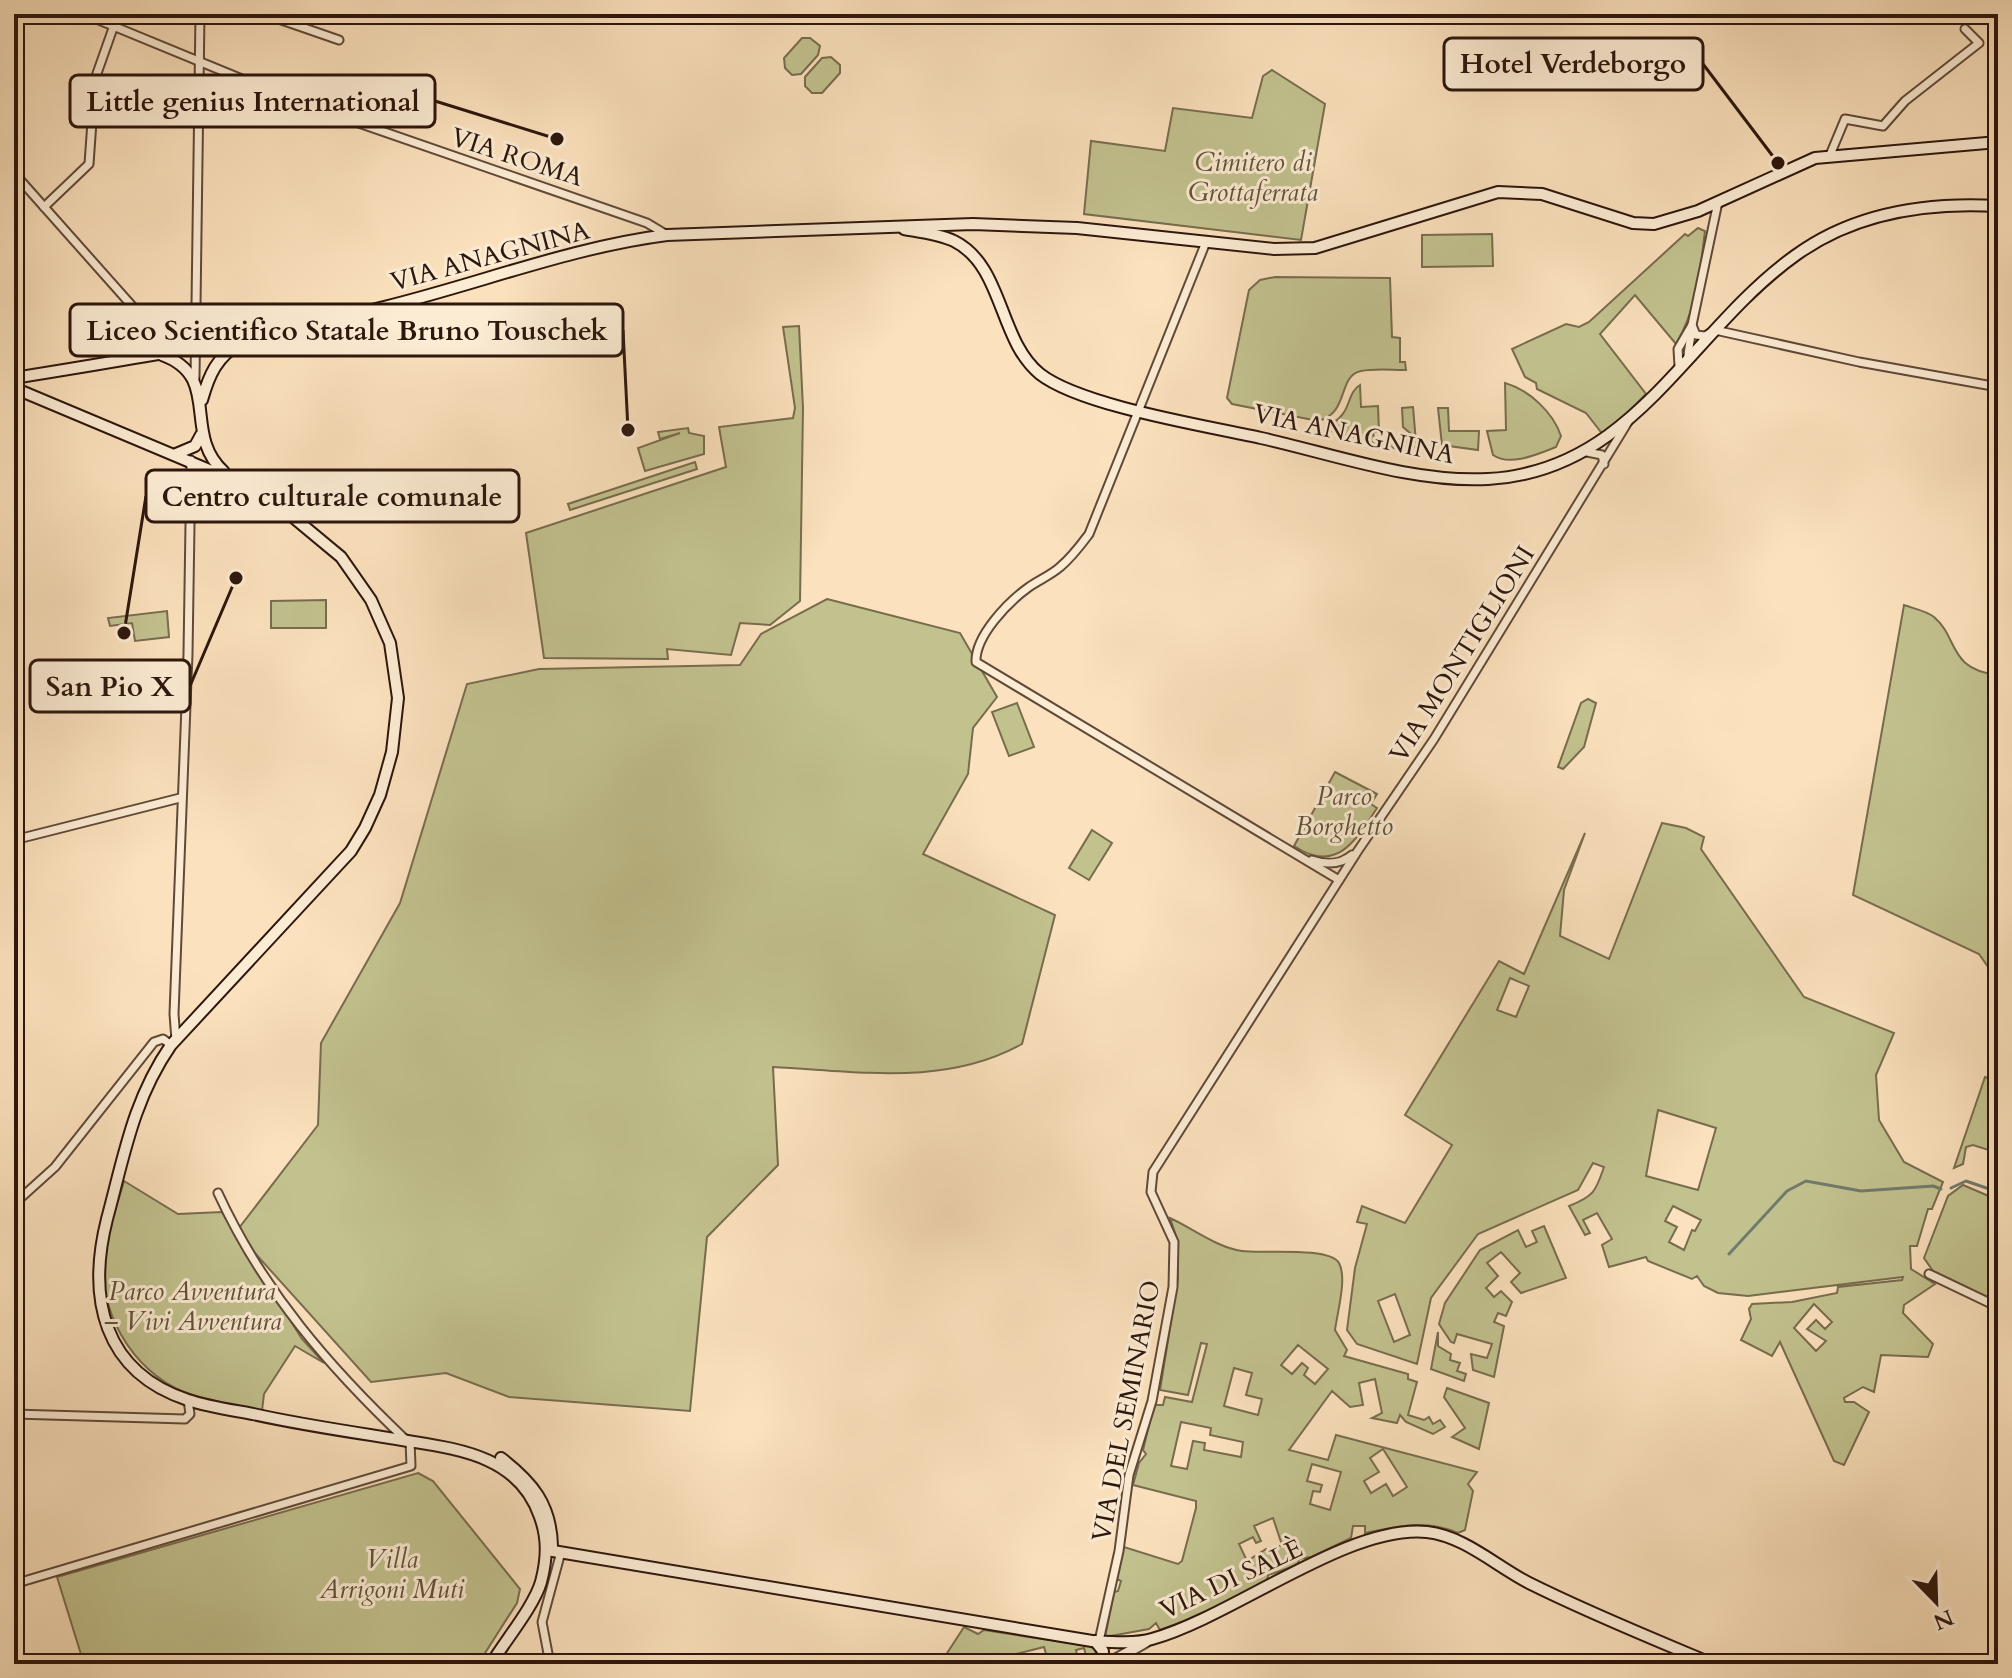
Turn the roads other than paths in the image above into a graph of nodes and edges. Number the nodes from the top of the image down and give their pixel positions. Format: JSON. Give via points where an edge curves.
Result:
{"nodes":[{"id":1,"x":84,"y":14,"type":"edge"},
{"id":2,"x":118,"y":14,"type":"edge"},
{"id":3,"x":200,"y":14,"type":"edge"},
{"id":4,"x":264,"y":14,"type":"edge"},
{"id":5,"x":114,"y":27,"type":"junction"},
{"id":6,"x":1965,"y":29,"type":"dead end"},
{"id":7,"x":339,"y":40,"type":"dead end"},
{"id":8,"x":199,"y":63,"type":"junction"},
{"id":9,"x":1998,"y":142,"type":"edge"},
{"id":10,"x":1830,"y":155,"type":"junction"},
{"id":11,"x":14,"y":173,"type":"edge"},
{"id":12,"x":1718,"y":202,"type":"junction"},
{"id":13,"x":1998,"y":206,"type":"edge"},
{"id":14,"x":44,"y":207,"type":"junction"},
{"id":15,"x":973,"y":224,"type":"junction"},
{"id":16,"x":887,"y":226,"type":"junction"},
{"id":17,"x":667,"y":235,"type":"junction"},
{"id":18,"x":953,"y":241,"type":"junction"},
{"id":19,"x":1206,"y":242,"type":"junction"},
{"id":20,"x":1692,"y":325,"type":"junction"},
{"id":21,"x":1715,"y":330,"type":"junction"},
{"id":22,"x":254,"y":338,"type":"junction"},
{"id":23,"x":195,"y":349,"type":"junction"},
{"id":24,"x":173,"y":352,"type":"junction"},
{"id":25,"x":160,"y":354,"type":"junction"},
{"id":26,"x":1688,"y":355,"type":"junction"},
{"id":27,"x":1679,"y":366,"type":"junction"},
{"id":28,"x":33,"y":375,"type":"junction"},
{"id":29,"x":14,"y":378,"type":"edge"},
{"id":30,"x":195,"y":378,"type":"junction"},
{"id":31,"x":1998,"y":387,"type":"edge"},
{"id":32,"x":14,"y":388,"type":"edge"},
{"id":33,"x":27,"y":393,"type":"junction"},
{"id":34,"x":200,"y":403,"type":"junction"},
{"id":35,"x":1139,"y":411,"type":"junction"},
{"id":36,"x":1630,"y":420,"type":"junction"},
{"id":37,"x":201,"y":435,"type":"junction"},
{"id":38,"x":1587,"y":452,"type":"junction"},
{"id":39,"x":175,"y":454,"type":"junction"},
{"id":40,"x":191,"y":460,"type":"junction"},
{"id":41,"x":1604,"y":466,"type":"junction"},
{"id":42,"x":230,"y":478,"type":"junction"},
{"id":43,"x":180,"y":798,"type":"junction"},
{"id":44,"x":14,"y":840,"type":"edge"},
{"id":45,"x":1357,"y":852,"type":"junction"},
{"id":46,"x":1302,"y":857,"type":"junction"},
{"id":47,"x":1339,"y":880,"type":"junction"},
{"id":48,"x":173,"y":1042,"type":"junction"},
{"id":49,"x":1151,"y":1192,"type":"joint"},
{"id":50,"x":218,"y":1193,"type":"dead end"},
{"id":51,"x":14,"y":1204,"type":"edge"},
{"id":52,"x":1929,"y":1274,"type":"dead end"},
{"id":53,"x":1998,"y":1307,"type":"edge"},
{"id":54,"x":188,"y":1400,"type":"junction"},
{"id":55,"x":14,"y":1414,"type":"edge"},
{"id":56,"x":408,"y":1441,"type":"junction"},
{"id":57,"x":554,"y":1551,"type":"junction"},
{"id":58,"x":14,"y":1584,"type":"edge"},
{"id":59,"x":1149,"y":1640,"type":"junction"},
{"id":60,"x":1097,"y":1641,"type":"junction"},
{"id":61,"x":491,"y":1664,"type":"edge"},
{"id":62,"x":550,"y":1664,"type":"edge"},
{"id":63,"x":1104,"y":1664,"type":"edge"},
{"id":64,"x":1713,"y":1664,"type":"edge"}],
"edges":[{"from":1,"to":5,"type":"street","name":"VIA ROMA"},
{"from":2,"to":5,"type":"street"},
{"from":3,"to":8,"type":"street"},
{"from":4,"to":7,"type":"street"},
{"from":5,"to":8,"type":"street","name":"VIA ROMA"},
{"from":5,"to":14,"type":"street","via":[[94,83],[89,164]]},
{"from":6,"to":10,"type":"street","via":[[1979,43],[1905,101],[1891,120],[1876,126],[1845,118]]},
{"from":8,"to":17,"type":"street","name":"VIA ROMA","via":[[392,137],[647,223]]},
{"from":8,"to":23,"type":"street"},
{"from":9,"to":10,"type":"main road","name":"VIA ANAGNINA"},
{"from":10,"to":12,"type":"main road","name":"VIA ANAGNINA","via":[[1794,165]]},
{"from":11,"to":14,"type":"street"},
{"from":12,"to":19,"type":"main road","name":"VIA ANAGNINA","via":[[1654,224],[1633,223],[1542,194],[1498,192],[1315,248]]},
{"from":12,"to":20,"type":"street"},
{"from":13,"to":21,"type":"main road","name":"VIA ANAGNINA","via":[[1910,209],[1828,237],[1772,273]]},
{"from":14,"to":24,"type":"street"},
{"from":15,"to":16,"type":"main road","name":"VIA ANAGNINA"},
{"from":15,"to":18,"type":"main road","via":[[958,231]]},
{"from":15,"to":19,"type":"main road","name":"VIA ANAGNINA","via":[[1077,228]]},
{"from":16,"to":17,"type":"main road","name":"VIA ANAGNINA"},
{"from":16,"to":18,"type":"main road","name":"VIA ANAGNINA"},
{"from":17,"to":22,"type":"main road","name":"VIA ANAGNINA"},
{"from":18,"to":35,"type":"main road","name":"VIA ANAGNINA","via":[[987,276],[1012,334],[1039,373],[1066,389]]},
{"from":19,"to":35,"type":"street"},
{"from":20,"to":21,"type":"street","via":[[1696,335]]},
{"from":20,"to":26,"type":"street"},
{"from":20,"to":27,"type":"street","via":[[1679,346]]},
{"from":21,"to":26,"type":"main road","name":"VIA ANAGNINA"},
{"from":21,"to":31,"type":"street"},
{"from":22,"to":23,"type":"main road","name":"VIA ANAGNINA"},
{"from":22,"to":34,"type":"main road","via":[[223,355]]},
{"from":23,"to":24,"type":"main road","name":"VIA ANAGNINA"},
{"from":23,"to":30,"type":"street"},
{"from":24,"to":25,"type":"main road","name":"VIA ANAGNINA"},
{"from":25,"to":28,"type":"main road","name":"VIA ANAGNINA"},
{"from":25,"to":30,"type":"main road","via":[[183,362]]},
{"from":26,"to":27,"type":"main road","name":"VIA ANAGNINA"},
{"from":27,"to":36,"type":"main road","name":"VIA ANAGNINA"},
{"from":28,"to":29,"type":"main road","name":"VIA ANAGNINA"},
{"from":28,"to":33,"type":"main road","via":[[25,384]]},
{"from":30,"to":34,"type":"main road"},
{"from":32,"to":33,"type":"main road"},
{"from":33,"to":39,"type":"main road"},
{"from":34,"to":37,"type":"main road"},
{"from":35,"to":38,"type":"main road","name":"VIA ANAGNINA","via":[[1459,479],[1522,475]]},
{"from":35,"to":46,"type":"street","via":[[1089,534],[1074,554],[1027,588],[983,636],[975,650],[976,662]]},
{"from":36,"to":38,"type":"main road","name":"VIA ANAGNINA"},
{"from":36,"to":41,"type":"street","name":"VIA MONTIGLIONI"},
{"from":37,"to":39,"type":"main road","via":[[195,446]]},
{"from":37,"to":42,"type":"main road","via":[[213,462]]},
{"from":38,"to":41,"type":"street","via":[[1602,455]]},
{"from":39,"to":40,"type":"main road"},
{"from":40,"to":42,"type":"main road"},
{"from":40,"to":43,"type":"street"},
{"from":41,"to":45,"type":"street","name":"VIA MONTIGLIONI"},
{"from":42,"to":48,"type":"main road","via":[[285,509],[341,557],[382,622],[398,698],[386,776],[351,851]]},
{"from":43,"to":44,"type":"street"},
{"from":43,"to":48,"type":"street"},
{"from":45,"to":46,"type":"street","via":[[1344,861],[1324,864]]},
{"from":45,"to":47,"type":"street","name":"VIA MONTIGLIONI"},
{"from":46,"to":47,"type":"street"},
{"from":47,"to":49,"type":"street","name":"VIA MONTIGLIONI","via":[[1153,1172]]},
{"from":48,"to":51,"type":"street","via":[[154,1042],[55,1167]]},
{"from":48,"to":54,"type":"main road","via":[[147,1082],[132,1121],[100,1249],[98,1291],[111,1336],[125,1360],[161,1389]]},
{"from":49,"to":60,"type":"street","name":"VIA DEL SEMINARIO","via":[[1174,1242],[1173,1287]]},
{"from":50,"to":56,"type":"street","via":[[258,1269],[307,1339]]},
{"from":52,"to":53,"type":"street"},
{"from":54,"to":55,"type":"street","via":[[190,1414],[185,1419]]},
{"from":54,"to":56,"type":"main road"},
{"from":56,"to":57,"type":"main road","via":[[500,1457],[538,1491],[550,1518]]},
{"from":56,"to":58,"type":"street","via":[[411,1466]]},
{"from":57,"to":60,"type":"main road","name":"VIA DI SALÈ"},
{"from":57,"to":61,"type":"main road","via":[[540,1585]]},
{"from":57,"to":62,"type":"street","via":[[542,1622]]},
{"from":59,"to":60,"type":"main road","name":"VIA DI SALÈ"},
{"from":59,"to":63,"type":"street"},
{"from":59,"to":64,"type":"main road","name":"VIA DI SALÈ","via":[[1223,1612],[1362,1542],[1421,1532],[1457,1541],[1548,1592]]},
{"from":60,"to":63,"type":"main road"}]}
